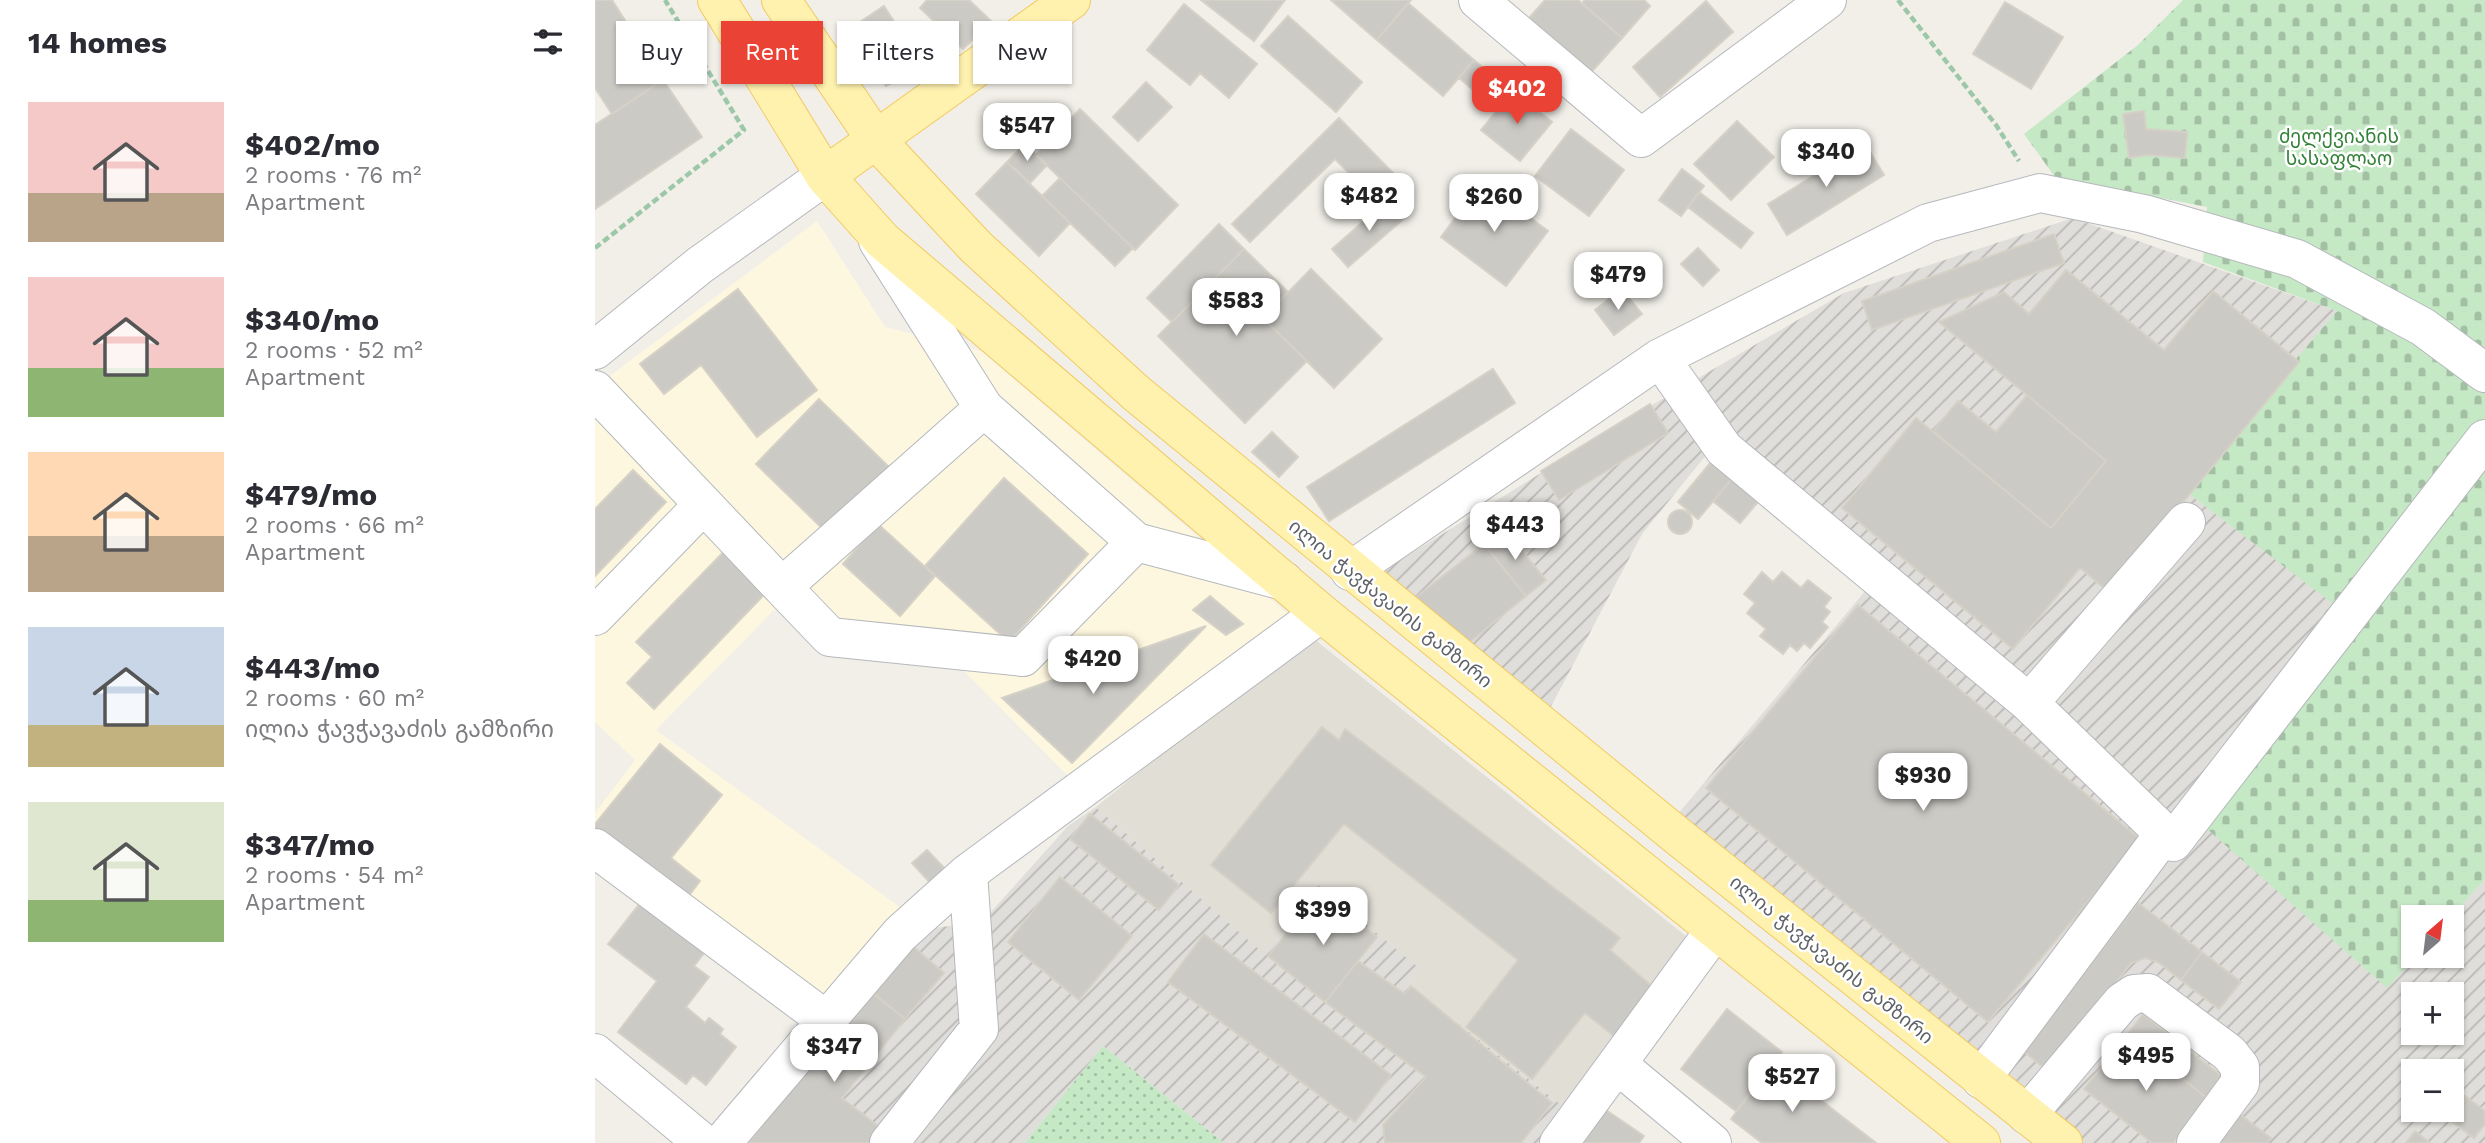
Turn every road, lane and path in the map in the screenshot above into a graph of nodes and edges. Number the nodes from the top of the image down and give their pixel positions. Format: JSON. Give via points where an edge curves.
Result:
{"nodes":[{"id":1,"x":665,"y":0,"type":"edge"},
{"id":2,"x":717,"y":0,"type":"edge"},
{"id":3,"x":781,"y":0,"type":"edge"},
{"id":4,"x":1071,"y":0,"type":"edge"},
{"id":5,"x":1478,"y":0,"type":"edge"},
{"id":6,"x":1826,"y":0,"type":"edge"},
{"id":7,"x":1898,"y":0,"type":"edge"},
{"id":8,"x":876,"y":140,"type":"junction"},
{"id":9,"x":825,"y":176,"type":"junction"},
{"id":10,"x":2040,"y":193,"type":"junction"},
{"id":11,"x":866,"y":225,"type":"junction"},
{"id":12,"x":595,"y":247,"type":"edge"},
{"id":13,"x":595,"y":350,"type":"edge"},
{"id":14,"x":1660,"y":358,"type":"junction"},
{"id":15,"x":2485,"y":373,"type":"edge"},
{"id":16,"x":595,"y":390,"type":"edge"},
{"id":17,"x":985,"y":408,"type":"junction"},
{"id":18,"x":2485,"y":439,"type":"edge"},
{"id":19,"x":703,"y":505,"type":"junction"},
{"id":20,"x":2186,"y":522,"type":"dead end"},
{"id":21,"x":1136,"y":542,"type":"junction"},
{"id":22,"x":1350,"y":571,"type":"junction"},
{"id":23,"x":1284,"y":581,"type":"junction"},
{"id":24,"x":782,"y":587,"type":"junction"},
{"id":25,"x":1321,"y":613,"type":"junction"},
{"id":26,"x":595,"y":616,"type":"edge"},
{"id":27,"x":2029,"y":703,"type":"junction"},
{"id":28,"x":2164,"y":834,"type":"junction"},
{"id":29,"x":595,"y":848,"type":"edge"},
{"id":30,"x":968,"y":873,"type":"junction"},
{"id":31,"x":1715,"y":930,"type":"junction"},
{"id":32,"x":826,"y":1020,"type":"junction"},
{"id":33,"x":595,"y":1052,"type":"edge"},
{"id":34,"x":1617,"y":1064,"type":"junction"},
{"id":35,"x":1981,"y":1079,"type":"junction"},
{"id":36,"x":2027,"y":1115,"type":"junction"},
{"id":37,"x":703,"y":1143,"type":"edge"},
{"id":38,"x":722,"y":1143,"type":"edge"},
{"id":39,"x":889,"y":1143,"type":"edge"},
{"id":40,"x":1559,"y":1143,"type":"edge"},
{"id":41,"x":1712,"y":1143,"type":"edge"},
{"id":42,"x":1982,"y":1143,"type":"edge"},
{"id":43,"x":2063,"y":1143,"type":"edge"},
{"id":44,"x":2196,"y":1143,"type":"edge"}],
"edges":[{"from":1,"to":12,"type":"path","via":[[744,130]]},
{"from":2,"to":9,"type":"main road"},
{"from":3,"to":8,"type":"main road","name":"ილია ჭავჭავაძის გამზირი"},
{"from":4,"to":8,"type":"main road"},
{"from":5,"to":6,"type":"street","via":[[1641,138]]},
{"from":7,"to":10,"type":"path","via":[[1996,125]]},
{"from":8,"to":9,"type":"main road"},
{"from":8,"to":22,"type":"main road","name":"ილია ჭავჭავაძის გამზირი","via":[[976,247],[1136,393]]},
{"from":9,"to":11,"type":"main road"},
{"from":9,"to":13,"type":"street","via":[[701,265]]},
{"from":10,"to":14,"type":"street","via":[[1928,223]]},
{"from":10,"to":15,"type":"street","via":[[2144,214],[2297,259],[2423,327]]},
{"from":11,"to":17,"type":"street"},
{"from":11,"to":23,"type":"main road"},
{"from":14,"to":22,"type":"street"},
{"from":14,"to":27,"type":"street","via":[[1724,449]]},
{"from":16,"to":19,"type":"street"},
{"from":17,"to":21,"type":"street"},
{"from":17,"to":24,"type":"street"},
{"from":18,"to":28,"type":"street","via":[[2173,842]]},
{"from":19,"to":24,"type":"street"},
{"from":19,"to":26,"type":"street"},
{"from":20,"to":27,"type":"street"},
{"from":21,"to":23,"type":"street"},
{"from":21,"to":24,"type":"street","via":[[1023,657],[830,637]]},
{"from":22,"to":35,"type":"main road","name":"ილია ჭავჭავაძის გამზირი"},
{"from":23,"to":25,"type":"main road"},
{"from":25,"to":30,"type":"street"},
{"from":25,"to":31,"type":"main road"},
{"from":27,"to":28,"type":"street"},
{"from":28,"to":35,"type":"street"},
{"from":29,"to":32,"type":"street"},
{"from":30,"to":32,"type":"street","via":[[899,934]]},
{"from":30,"to":39,"type":"street","via":[[979,1029]]},
{"from":31,"to":34,"type":"street"},
{"from":31,"to":42,"type":"main road"},
{"from":32,"to":38,"type":"street"},
{"from":33,"to":37,"type":"street"},
{"from":34,"to":40,"type":"street"},
{"from":34,"to":41,"type":"street"},
{"from":35,"to":36,"type":"main road","name":"ილია ჭავჭავაძის გამზირი"},
{"from":36,"to":43,"type":"main road","name":"ილია ჭავჭავაძის გამზირი"},
{"from":36,"to":44,"type":"street","via":[[2122,1002],[2134,994],[2148,993],[2240,1066],[2240,1083]]}]}
